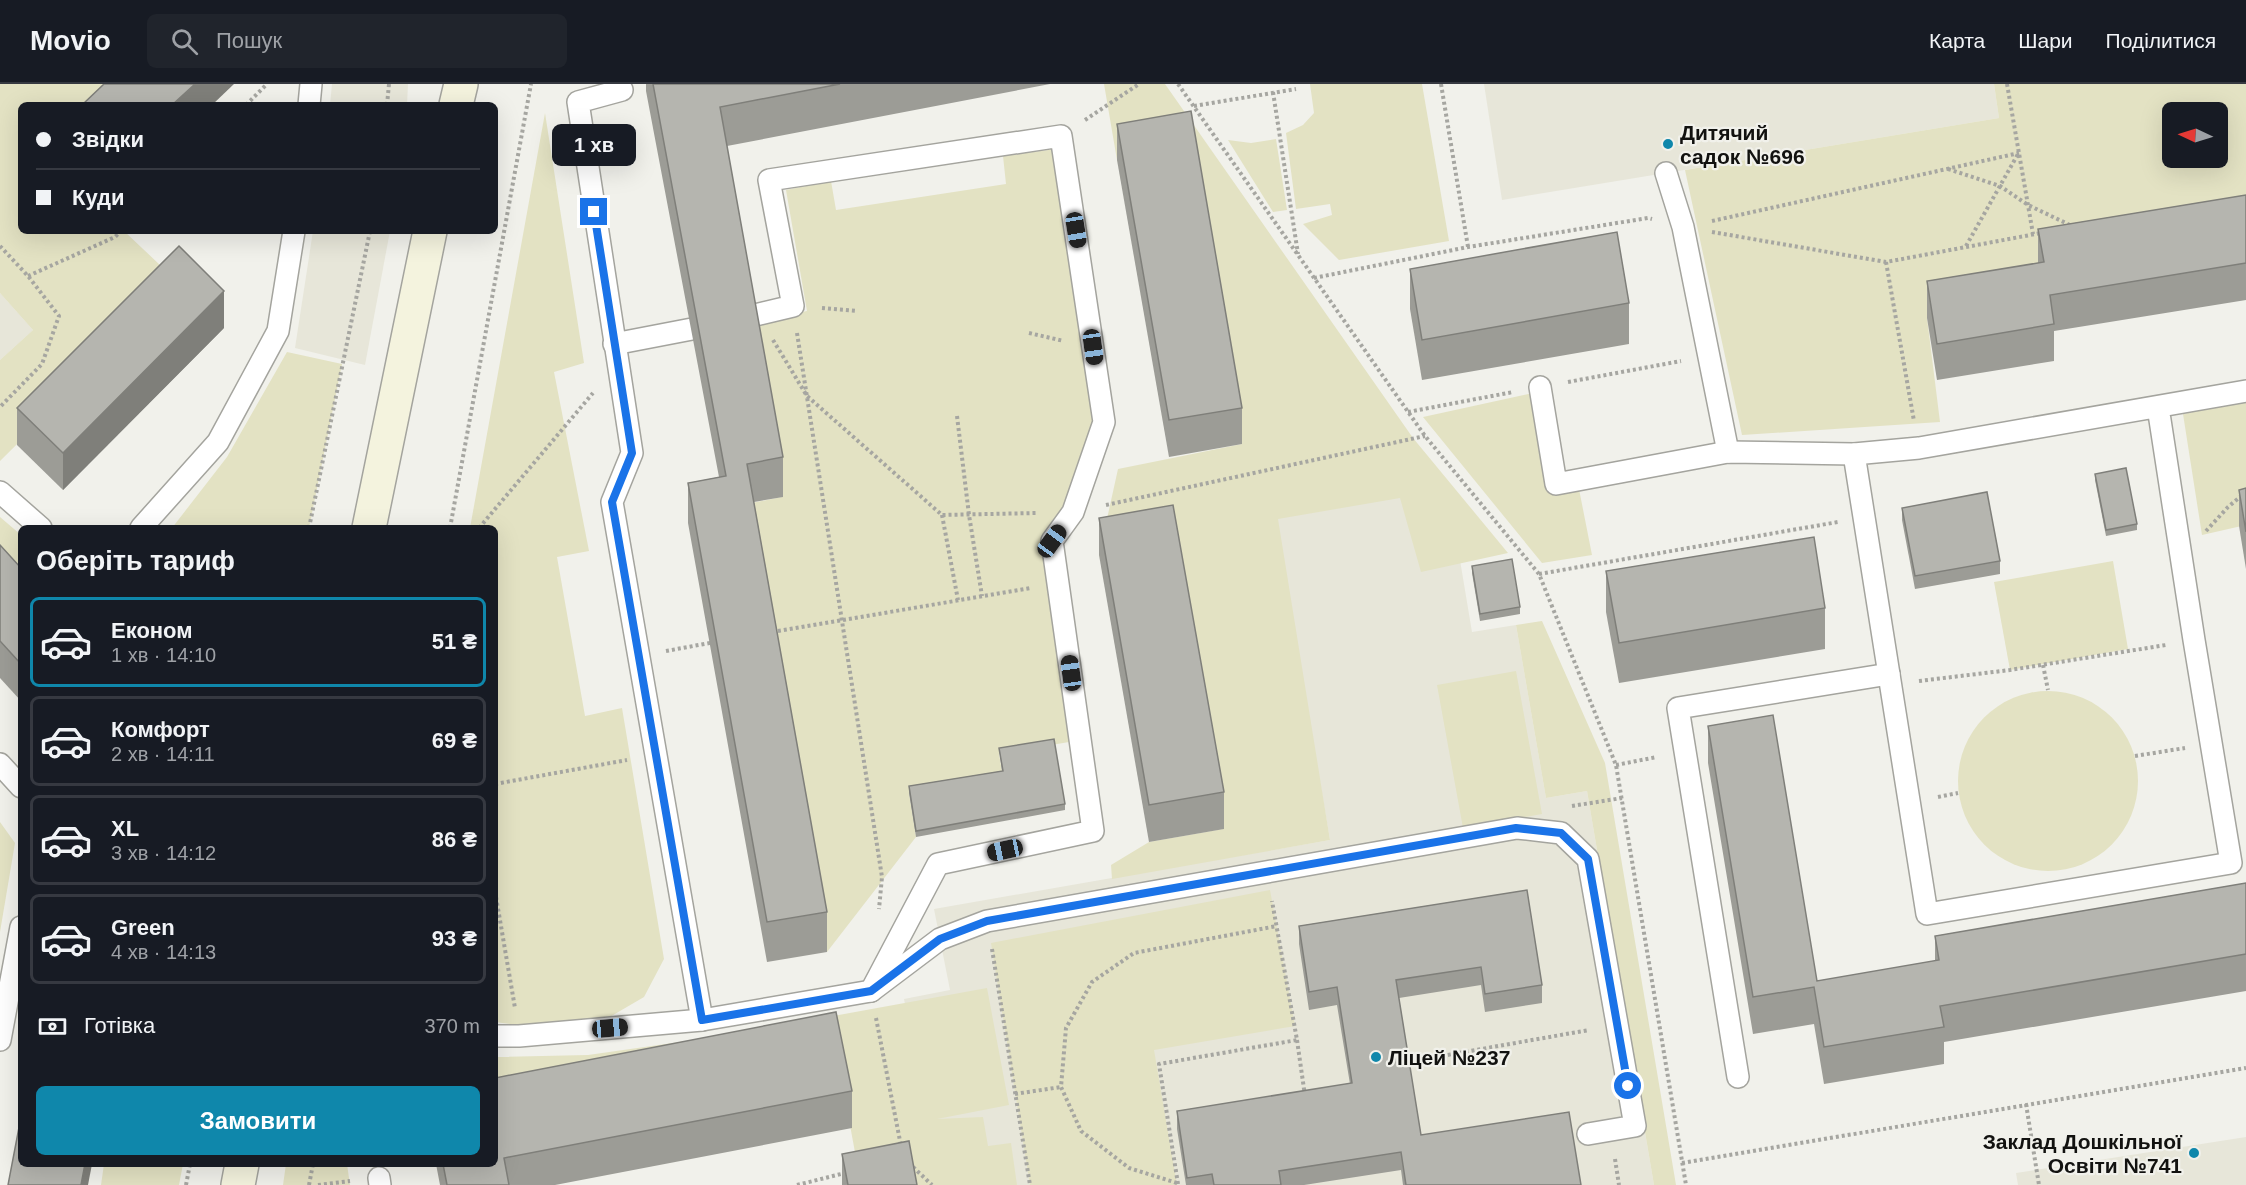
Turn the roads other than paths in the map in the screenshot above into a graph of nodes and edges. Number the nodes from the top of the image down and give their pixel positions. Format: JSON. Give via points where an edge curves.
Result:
{"nodes":[{"id":1,"x":311,"y":84,"type":"edge"},
{"id":2,"x":461,"y":84,"type":"edge"},
{"id":3,"x":622,"y":90,"type":"dead end"},
{"id":4,"x":309,"y":102,"type":"edge"},
{"id":5,"x":457,"y":102,"type":"edge"},
{"id":6,"x":1666,"y":173,"type":"dead end"},
{"id":7,"x":294,"y":234,"type":"edge"},
{"id":8,"x":429,"y":234,"type":"edge"},
{"id":9,"x":754,"y":315,"type":"edge"},
{"id":10,"x":693,"y":329,"type":"edge"},
{"id":11,"x":616,"y":354,"type":"junction"},
{"id":12,"x":1540,"y":387,"type":"dead end"},
{"id":13,"x":2246,"y":392,"type":"edge"},
{"id":14,"x":2158,"y":407,"type":"junction"},
{"id":15,"x":1728,"y":452,"type":"junction"},
{"id":16,"x":1854,"y":454,"type":"junction"},
{"id":17,"x":0,"y":492,"type":"edge"},
{"id":18,"x":38,"y":525,"type":"edge"},
{"id":19,"x":144,"y":525,"type":"edge"},
{"id":20,"x":370,"y":525,"type":"edge"},
{"id":21,"x":1889,"y":674,"type":"junction"},
{"id":22,"x":0,"y":764,"type":"edge"},
{"id":23,"x":18,"y":784,"type":"edge"},
{"id":24,"x":18,"y":936,"type":"edge"},
{"id":25,"x":18,"y":941,"type":"edge"},
{"id":26,"x":0,"y":962,"type":"edge"},
{"id":27,"x":871,"y":991,"type":"junction"},
{"id":28,"x":702,"y":1020,"type":"junction"},
{"id":29,"x":498,"y":1036,"type":"edge"},
{"id":30,"x":0,"y":1040,"type":"edge"},
{"id":31,"x":1738,"y":1077,"type":"dead end"},
{"id":32,"x":1588,"y":1134,"type":"dead end"},
{"id":33,"x":241,"y":1167,"type":"edge"},
{"id":34,"x":238,"y":1185,"type":"edge"}],
"edges":[{"from":1,"to":4,"type":"lane"},
{"from":2,"to":5,"type":"street"},
{"from":3,"to":11,"type":"lane","via":[[578,102]]},
{"from":6,"to":15,"type":"lane","via":[[1683,227]]},
{"from":7,"to":19,"type":"lane","via":[[278,331],[218,442]]},
{"from":8,"to":20,"type":"street"},
{"from":9,"to":27,"type":"lane","via":[[793,306],[769,180],[1061,136],[1104,422],[1073,512],[1052,541],[1093,831],[938,864]]},
{"from":10,"to":11,"type":"lane"},
{"from":11,"to":28,"type":"lane","via":[[632,453],[612,502]]},
{"from":12,"to":15,"type":"lane","via":[[1556,484]]},
{"from":13,"to":14,"type":"lane"},
{"from":14,"to":16,"type":"lane","via":[[1919,448]]},
{"from":14,"to":21,"type":"lane","via":[[2231,863],[1927,914]]},
{"from":15,"to":16,"type":"lane"},
{"from":16,"to":21,"type":"lane"},
{"from":17,"to":18,"type":"lane"},
{"from":21,"to":31,"type":"lane","via":[[1678,708]]},
{"from":22,"to":23,"type":"lane"},
{"from":24,"to":26,"type":"lane"},
{"from":25,"to":30,"type":"lane"},
{"from":27,"to":28,"type":"lane"},
{"from":27,"to":32,"type":"lane","via":[[940,939],[987,921],[1516,828],[1561,833],[1588,859],[1635,1126]]},
{"from":28,"to":29,"type":"lane"},
{"from":33,"to":34,"type":"street"}]}
